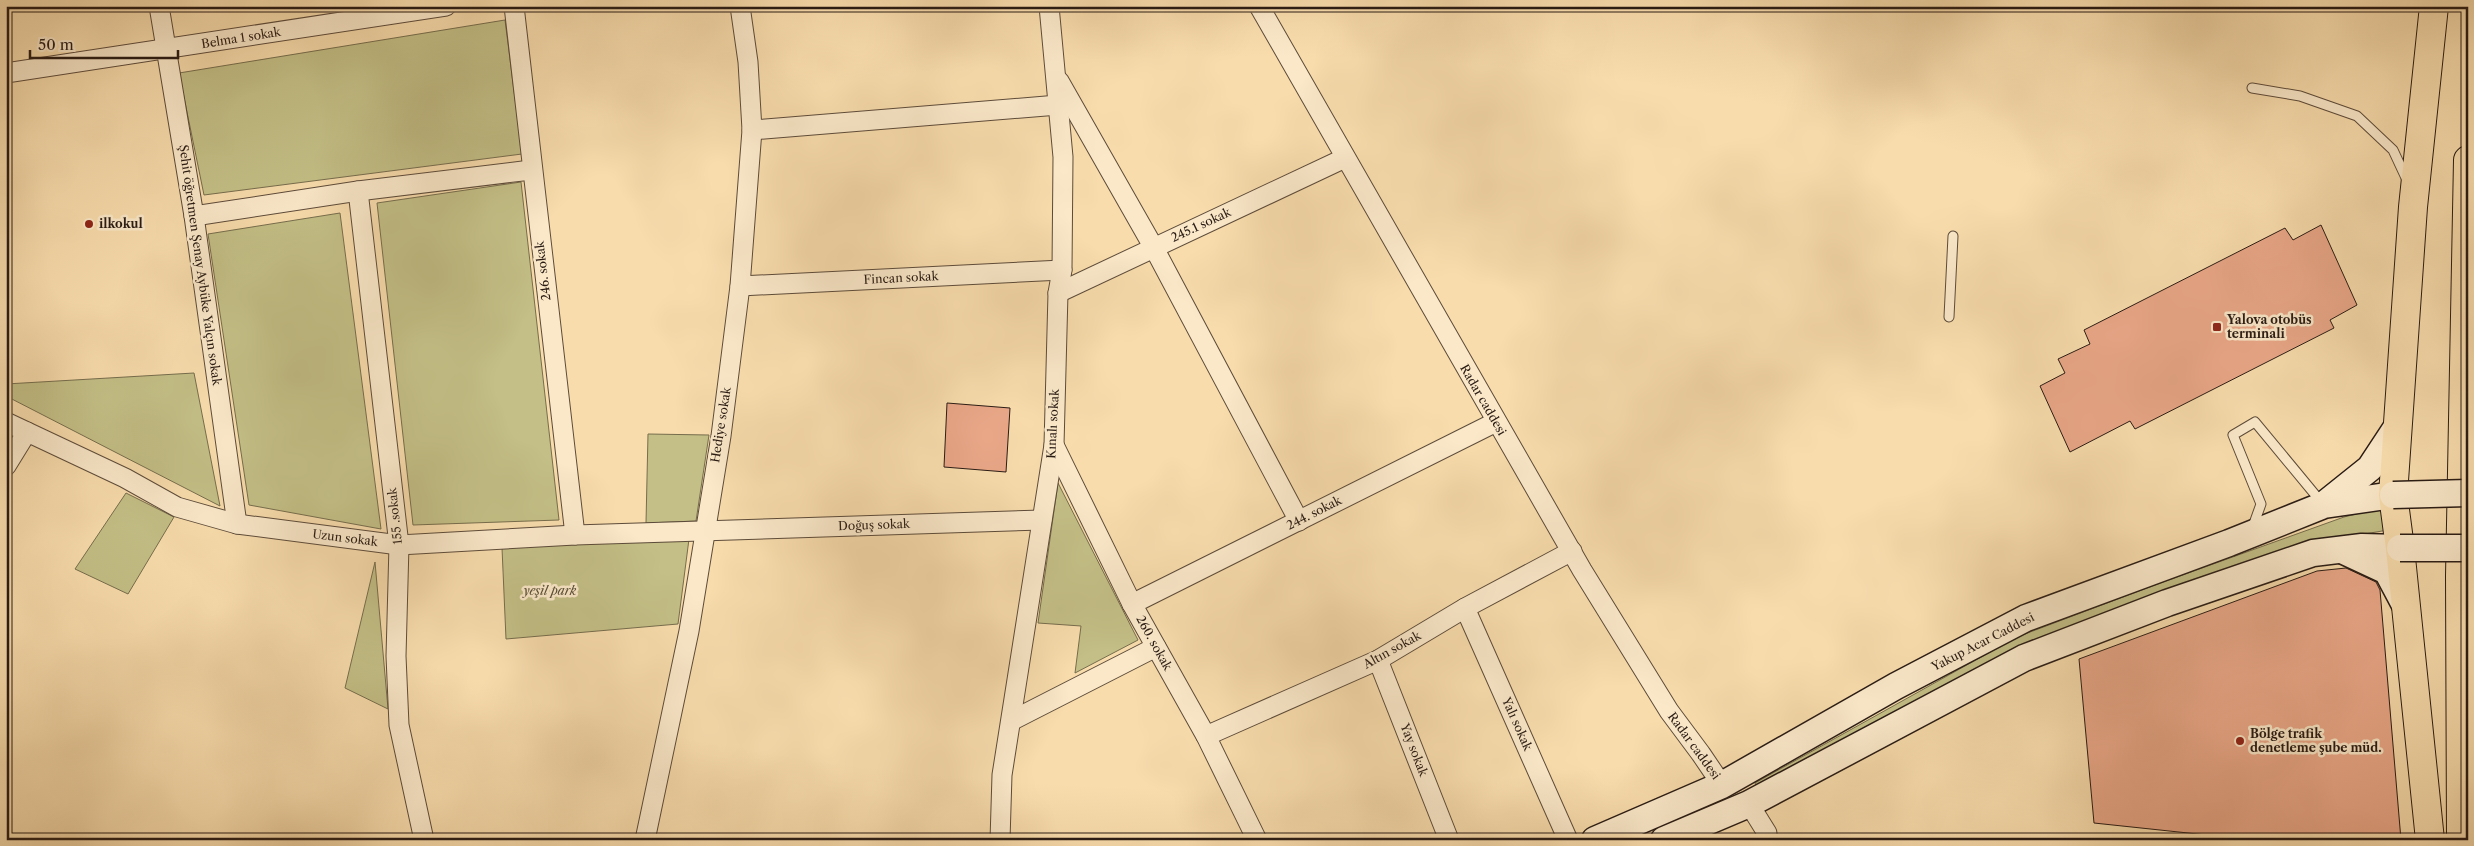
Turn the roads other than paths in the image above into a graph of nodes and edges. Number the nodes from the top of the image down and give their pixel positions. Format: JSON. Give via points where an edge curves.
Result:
{"nodes":[{"id":1,"x":160,"y":6,"type":"edge"},
{"id":2,"x":446,"y":6,"type":"edge"},
{"id":3,"x":514,"y":6,"type":"edge"},
{"id":4,"x":740,"y":6,"type":"edge"},
{"id":5,"x":1049,"y":6,"type":"edge"},
{"id":6,"x":1259,"y":6,"type":"edge"},
{"id":7,"x":2434,"y":6,"type":"edge"},
{"id":8,"x":166,"y":49,"type":"junction"},
{"id":9,"x":6,"y":73,"type":"edge"},
{"id":10,"x":1055,"y":76,"type":"junction"},
{"id":11,"x":2252,"y":88,"type":"dead end"},
{"id":12,"x":1058,"y":105,"type":"junction"},
{"id":13,"x":752,"y":130,"type":"junction"},
{"id":14,"x":1345,"y":158,"type":"junction"},
{"id":15,"x":2468,"y":160,"type":"edge"},
{"id":16,"x":531,"y":170,"type":"junction"},
{"id":17,"x":358,"y":191,"type":"junction"},
{"id":18,"x":2414,"y":195,"type":"junction"},
{"id":19,"x":194,"y":216,"type":"junction"},
{"id":20,"x":1953,"y":236,"type":"dead end"},
{"id":21,"x":1154,"y":248,"type":"junction"},
{"id":22,"x":1062,"y":270,"type":"junction"},
{"id":23,"x":740,"y":286,"type":"junction"},
{"id":24,"x":1058,"y":293,"type":"junction"},
{"id":25,"x":1949,"y":318,"type":"dead end"},
{"id":26,"x":6,"y":422,"type":"edge"},
{"id":27,"x":1496,"y":422,"type":"junction"},
{"id":28,"x":2397,"y":427,"type":"junction"},
{"id":29,"x":27,"y":432,"type":"junction"},
{"id":30,"x":1054,"y":444,"type":"junction"},
{"id":31,"x":6,"y":466,"type":"edge"},
{"id":32,"x":2468,"y":493,"type":"edge"},
{"id":33,"x":2392,"y":495,"type":"junction"},
{"id":34,"x":2324,"y":505,"type":"junction"},
{"id":35,"x":1042,"y":520,"type":"junction"},
{"id":36,"x":1299,"y":521,"type":"junction"},
{"id":37,"x":237,"y":524,"type":"junction"},
{"id":38,"x":706,"y":531,"type":"junction"},
{"id":39,"x":574,"y":535,"type":"junction"},
{"id":40,"x":2250,"y":535,"type":"junction"},
{"id":41,"x":399,"y":545,"type":"junction"},
{"id":42,"x":2400,"y":548,"type":"junction"},
{"id":43,"x":2468,"y":548,"type":"edge"},
{"id":44,"x":2341,"y":549,"type":"junction"},
{"id":45,"x":1572,"y":551,"type":"junction"},
{"id":46,"x":2404,"y":603,"type":"junction"},
{"id":47,"x":1132,"y":604,"type":"junction"},
{"id":48,"x":1465,"y":608,"type":"junction"},
{"id":49,"x":1156,"y":647,"type":"junction"},
{"id":50,"x":1378,"y":660,"type":"junction"},
{"id":51,"x":1012,"y":720,"type":"junction"},
{"id":52,"x":1206,"y":736,"type":"junction"},
{"id":53,"x":1722,"y":785,"type":"junction"},
{"id":54,"x":1749,"y":804,"type":"junction"},
{"id":55,"x":424,"y":840,"type":"edge"},
{"id":56,"x":645,"y":840,"type":"edge"},
{"id":57,"x":1000,"y":840,"type":"edge"},
{"id":58,"x":1257,"y":840,"type":"edge"},
{"id":59,"x":1449,"y":840,"type":"edge"},
{"id":60,"x":1568,"y":840,"type":"edge"},
{"id":61,"x":1595,"y":840,"type":"edge"},
{"id":62,"x":1664,"y":840,"type":"edge"},
{"id":63,"x":1766,"y":840,"type":"edge"},
{"id":64,"x":2430,"y":840,"type":"edge"},
{"id":65,"x":2461,"y":840,"type":"edge"}],
"edges":[{"from":1,"to":8,"type":"street","name":"Şehit öğretmen Şenay Aybüke Yalçın sokak"},
{"from":2,"to":8,"type":"street","name":"Belma 1 sokak"},
{"from":3,"to":16,"type":"street","name":"246. sokak"},
{"from":4,"to":13,"type":"street","name":"Hediye sokak","via":[[748,62]]},
{"from":5,"to":10,"type":"street","name":"Kınalı sokak"},
{"from":6,"to":14,"type":"street","name":"Radar caddesi"},
{"from":7,"to":18,"type":"highway"},
{"from":8,"to":9,"type":"street","name":"Belma 1 sokak"},
{"from":8,"to":19,"type":"street","name":"Şehit öğretmen Şenay Aybüke Yalçın sokak"},
{"from":10,"to":12,"type":"street","name":"Kınalı sokak"},
{"from":10,"to":21,"type":"street"},
{"from":11,"to":18,"type":"lane","via":[[2300,96],[2357,116],[2393,150]]},
{"from":12,"to":13,"type":"street"},
{"from":12,"to":22,"type":"street","name":"Kınalı sokak","via":[[1063,157]]},
{"from":13,"to":23,"type":"street","name":"Hediye sokak"},
{"from":14,"to":21,"type":"street","name":"245.1 sokak"},
{"from":14,"to":27,"type":"street","name":"Radar caddesi"},
{"from":15,"to":65,"type":"highway","via":[[2460,576]]},
{"from":16,"to":17,"type":"street"},
{"from":16,"to":39,"type":"street","name":"246. sokak"},
{"from":17,"to":19,"type":"street"},
{"from":17,"to":41,"type":"street","name":"155 .sokak"},
{"from":18,"to":28,"type":"highway"},
{"from":19,"to":37,"type":"street","name":"Şehit öğretmen Şenay Aybüke Yalçın sokak"},
{"from":20,"to":25,"type":"lane"},
{"from":21,"to":24,"type":"street","name":"245.1 sokak"},
{"from":21,"to":36,"type":"street"},
{"from":22,"to":23,"type":"street","name":"Fincan sokak"},
{"from":22,"to":24,"type":"street","name":"Kınalı sokak"},
{"from":23,"to":38,"type":"street","name":"Hediye sokak"},
{"from":24,"to":30,"type":"street","name":"Kınalı sokak"},
{"from":26,"to":29,"type":"street","name":"Uzun sokak"},
{"from":27,"to":36,"type":"street","name":"244. sokak"},
{"from":27,"to":45,"type":"street","name":"Radar caddesi"},
{"from":28,"to":33,"type":"highway"},
{"from":28,"to":34,"type":"street","via":[[2370,468]]},
{"from":29,"to":31,"type":"street"},
{"from":29,"to":37,"type":"street","name":"Uzun sokak","via":[[125,478],[177,507]]},
{"from":30,"to":35,"type":"street","name":"Kınalı sokak"},
{"from":30,"to":47,"type":"street","name":"260. sokak"},
{"from":32,"to":33,"type":"street","name":"Yakup Acar Caddesi","bridge":true},
{"from":33,"to":34,"type":"street","name":"Yakup Acar Caddesi"},
{"from":33,"to":42,"type":"highway"},
{"from":34,"to":40,"type":"street","name":"Yakup Acar Caddesi"},
{"from":34,"to":40,"type":"lane","via":[[2255,422],[2233,435],[2261,504]]},
{"from":35,"to":38,"type":"street","name":"Doğuş sokak"},
{"from":35,"to":51,"type":"street","name":"Kınalı sokak"},
{"from":36,"to":47,"type":"street","name":"244. sokak"},
{"from":37,"to":41,"type":"street","name":"Uzun sokak"},
{"from":38,"to":39,"type":"street","name":"Uzun sokak"},
{"from":38,"to":56,"type":"street","name":"Hediye sokak","via":[[689,631]]},
{"from":39,"to":41,"type":"street","name":"Uzun sokak"},
{"from":40,"to":53,"type":"street","name":"Yakup Acar Caddesi","via":[[2026,618],[1896,686]]},
{"from":41,"to":55,"type":"street","name":"155 .sokak","via":[[396,656],[399,725]]},
{"from":42,"to":43,"type":"street","bridge":true},
{"from":42,"to":44,"type":"street"},
{"from":42,"to":46,"type":"highway"},
{"from":44,"to":46,"type":"street","via":[[2387,571]]},
{"from":44,"to":54,"type":"street","via":[[2313,553],[2167,603],[2024,658]]},
{"from":45,"to":48,"type":"street","name":"Altın sokak"},
{"from":45,"to":53,"type":"street","name":"Radar caddesi","via":[[1669,711]]},
{"from":46,"to":64,"type":"highway"},
{"from":47,"to":49,"type":"street","name":"260. sokak"},
{"from":48,"to":50,"type":"street","name":"Altın sokak"},
{"from":48,"to":60,"type":"street","name":"Yalı sokak"},
{"from":49,"to":51,"type":"street"},
{"from":49,"to":52,"type":"street","name":"260. sokak"},
{"from":50,"to":52,"type":"street","name":"Altın sokak"},
{"from":50,"to":59,"type":"street","name":"Yay sokak"},
{"from":51,"to":57,"type":"street","name":"Kınalı sokak","via":[[1002,775]]},
{"from":52,"to":58,"type":"street","name":"260. sokak"},
{"from":53,"to":61,"type":"street","name":"Yakup Acar Caddesi"},
{"from":54,"to":62,"type":"street"},
{"from":54,"to":63,"type":"street","via":[[1766,833]]}]}
